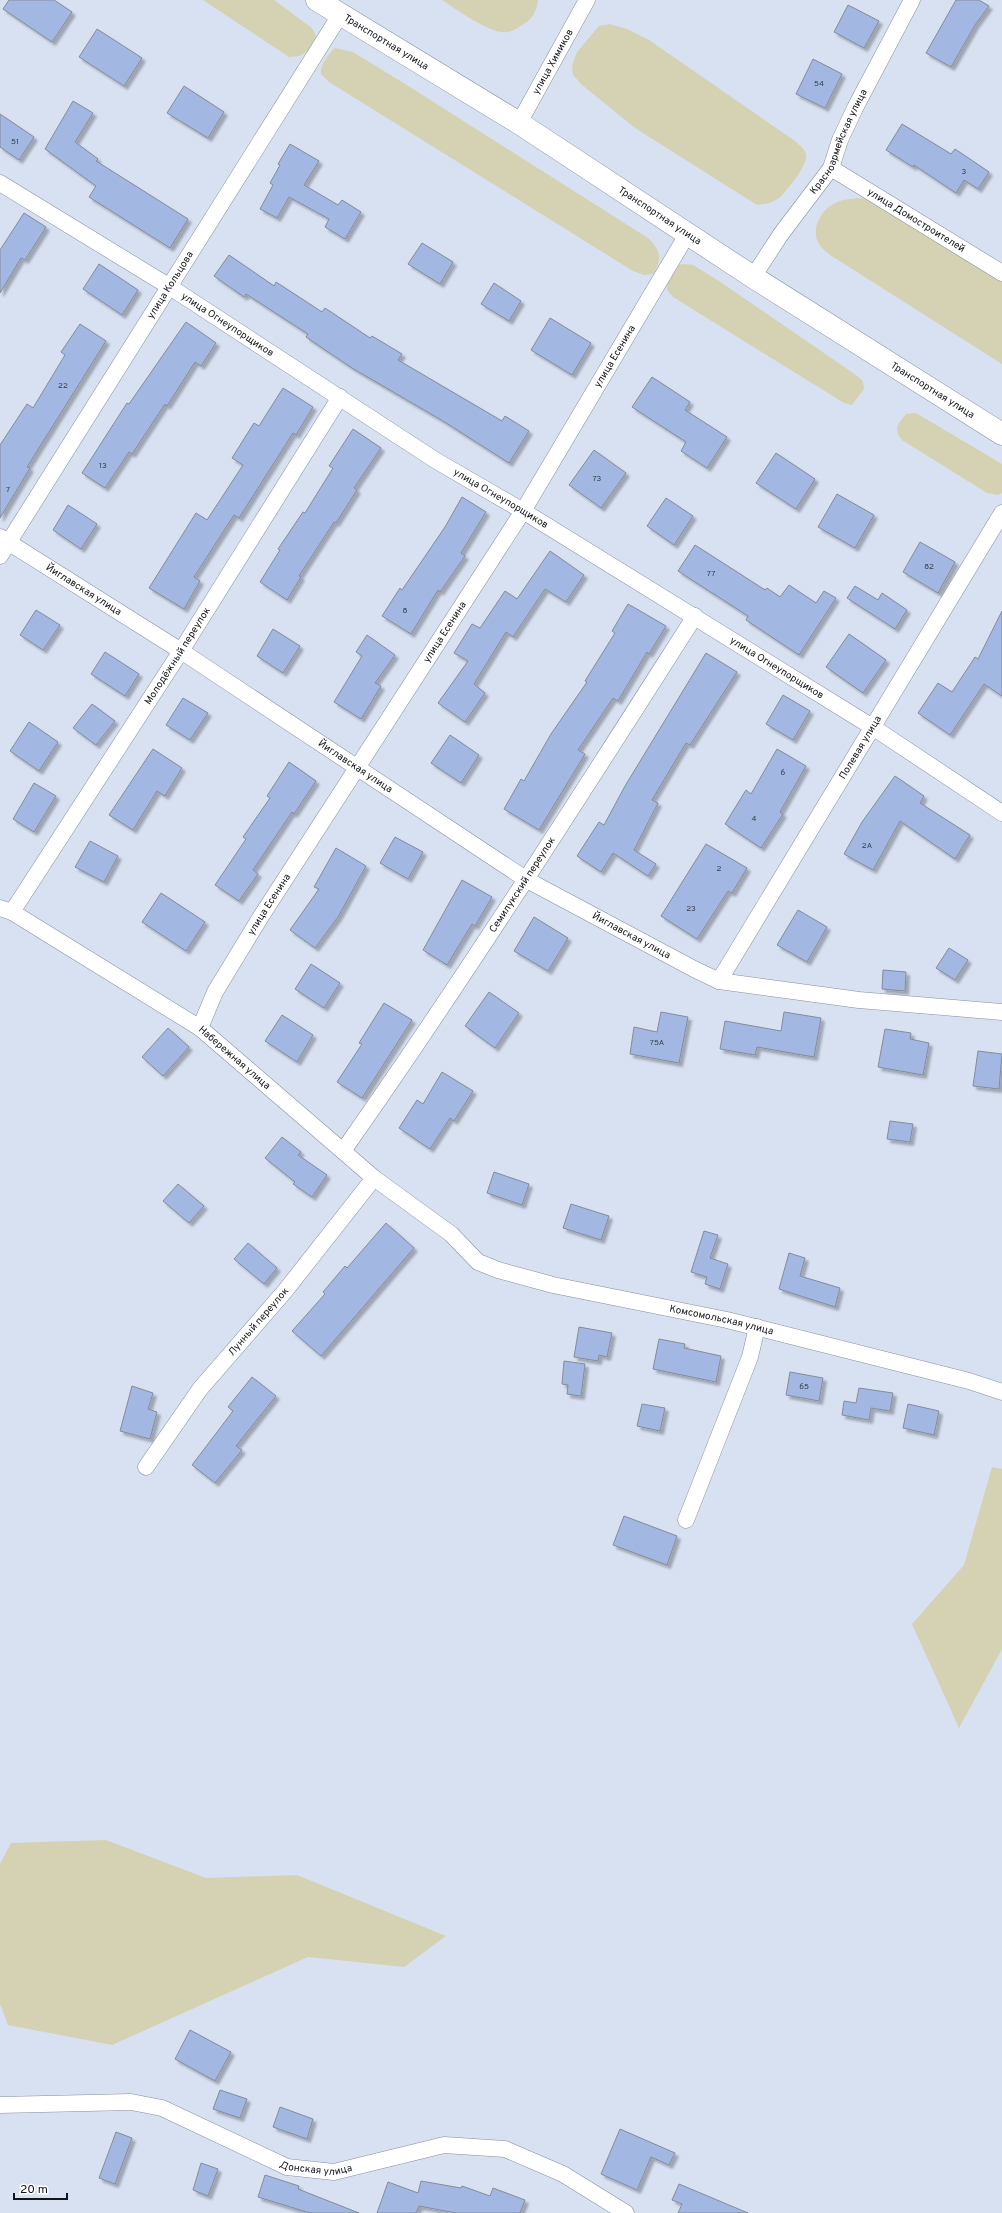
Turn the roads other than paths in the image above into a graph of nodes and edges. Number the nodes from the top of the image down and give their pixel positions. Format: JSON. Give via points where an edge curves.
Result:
{"nodes":[{"id":1,"x":317,"y":0,"type":"edge"},
{"id":2,"x":587,"y":0,"type":"edge"},
{"id":3,"x":912,"y":0,"type":"edge"},
{"id":4,"x":340,"y":15,"type":"junction"},
{"id":5,"x":519,"y":122,"type":"junction"},
{"id":6,"x":832,"y":168,"type":"junction"},
{"id":7,"x":0,"y":183,"type":"edge"},
{"id":8,"x":688,"y":233,"type":"junction"},
{"id":9,"x":1002,"y":273,"type":"edge"},
{"id":10,"x":753,"y":277,"type":"junction"},
{"id":11,"x":170,"y":287,"type":"junction"},
{"id":12,"x":340,"y":397,"type":"junction"},
{"id":13,"x":1002,"y":434,"type":"edge"},
{"id":14,"x":523,"y":511,"type":"junction"},
{"id":15,"x":1002,"y":513,"type":"edge"},
{"id":16,"x":5,"y":539,"type":"edge"},
{"id":17,"x":0,"y":556,"type":"edge"},
{"id":18,"x":695,"y":616,"type":"junction"},
{"id":19,"x":181,"y":651,"type":"junction"},
{"id":20,"x":874,"y":728,"type":"junction"},
{"id":21,"x":358,"y":768,"type":"junction"},
{"id":22,"x":1002,"y":813,"type":"edge"},
{"id":23,"x":527,"y":880,"type":"junction"},
{"id":24,"x":6,"y":910,"type":"edge"},
{"id":25,"x":719,"y":981,"type":"junction"},
{"id":26,"x":1002,"y":1012,"type":"edge"},
{"id":27,"x":200,"y":1028,"type":"junction"},
{"id":28,"x":343,"y":1151,"type":"junction"},
{"id":29,"x":374,"y":1178,"type":"junction"},
{"id":30,"x":451,"y":1234,"type":"joint"},
{"id":31,"x":757,"y":1327,"type":"junction"},
{"id":32,"x":1002,"y":1392,"type":"edge"},
{"id":33,"x":146,"y":1467,"type":"dead end"},
{"id":34,"x":686,"y":1520,"type":"dead end"},
{"id":35,"x":0,"y":2105,"type":"edge"},
{"id":36,"x":626,"y":2213,"type":"edge"}],
"edges":[{"from":1,"to":4,"type":"main road","name":"Транспортная улица"},
{"from":2,"to":5,"type":"street","name":"улица Химиков"},
{"from":3,"to":6,"type":"street","name":"Красноармейская улица","via":[[855,108],[840,140]]},
{"from":4,"to":5,"type":"main road","name":"Транспортная улица"},
{"from":4,"to":11,"type":"street","name":"улица Кольцова"},
{"from":5,"to":8,"type":"main road","name":"Транспортная улица"},
{"from":6,"to":9,"type":"street","name":"улица Домостроителей"},
{"from":6,"to":10,"type":"street","name":"Красноармейская улица","via":[[781,234]]},
{"from":7,"to":11,"type":"street","name":"улица Огнеупорщиков"},
{"from":8,"to":10,"type":"main road","name":"Транспортная улица"},
{"from":8,"to":14,"type":"street","name":"улица Есенина"},
{"from":10,"to":13,"type":"main road","name":"Транспортная улица"},
{"from":11,"to":12,"type":"street","name":"улица Огнеупорщиков"},
{"from":11,"to":16,"type":"street","name":"улица Кольцова"},
{"from":12,"to":14,"type":"street","name":"улица Огнеупорщиков","via":[[435,460]]},
{"from":12,"to":19,"type":"street","name":"Молодёжный переулок"},
{"from":14,"to":18,"type":"street","name":"улица Огнеупорщиков"},
{"from":14,"to":21,"type":"street","name":"улица Есенина"},
{"from":15,"to":20,"type":"street","name":"Полевая улица"},
{"from":16,"to":17,"type":"street","name":"улица Кольцова"},
{"from":16,"to":19,"type":"street","name":"Йиглавская улица"},
{"from":18,"to":20,"type":"street","name":"улица Огнеупорщиков"},
{"from":18,"to":23,"type":"street","name":"Семилукский переулок"},
{"from":19,"to":21,"type":"street","name":"Йиглавская улица"},
{"from":19,"to":24,"type":"street","name":"Молодёжный переулок"},
{"from":20,"to":22,"type":"street","name":"улица Огнеупорщиков"},
{"from":20,"to":25,"type":"street","name":"Полевая улица"},
{"from":21,"to":23,"type":"street","name":"Йиглавская улица"},
{"from":21,"to":27,"type":"street","name":"улица Есенина","via":[[215,992]]},
{"from":23,"to":25,"type":"street","name":"Йиглавская улица"},
{"from":23,"to":28,"type":"street","name":"Семилукский переулок","via":[[415,1049]]},
{"from":24,"to":27,"type":"street","name":"Набережная улица"},
{"from":25,"to":26,"type":"street","via":[[859,1000]]},
{"from":27,"to":28,"type":"street","name":"Набережная улица"},
{"from":28,"to":29,"type":"street","name":"Набережная улица"},
{"from":29,"to":30,"type":"street","name":"Набережная улица"},
{"from":29,"to":33,"type":"street","name":"Лунный переулок","via":[[286,1291],[200,1388]]},
{"from":30,"to":31,"type":"street","name":"Комсомольская улица","via":[[478,1262],[498,1270],[553,1285]]},
{"from":31,"to":32,"type":"street","name":"Комсомольская улица","via":[[969,1381]]},
{"from":31,"to":34,"type":"street","via":[[750,1357]]},
{"from":35,"to":36,"type":"street","name":"Донская улица","via":[[131,2102],[162,2108],[287,2167],[334,2172],[444,2145],[505,2149],[563,2174]]}]}
